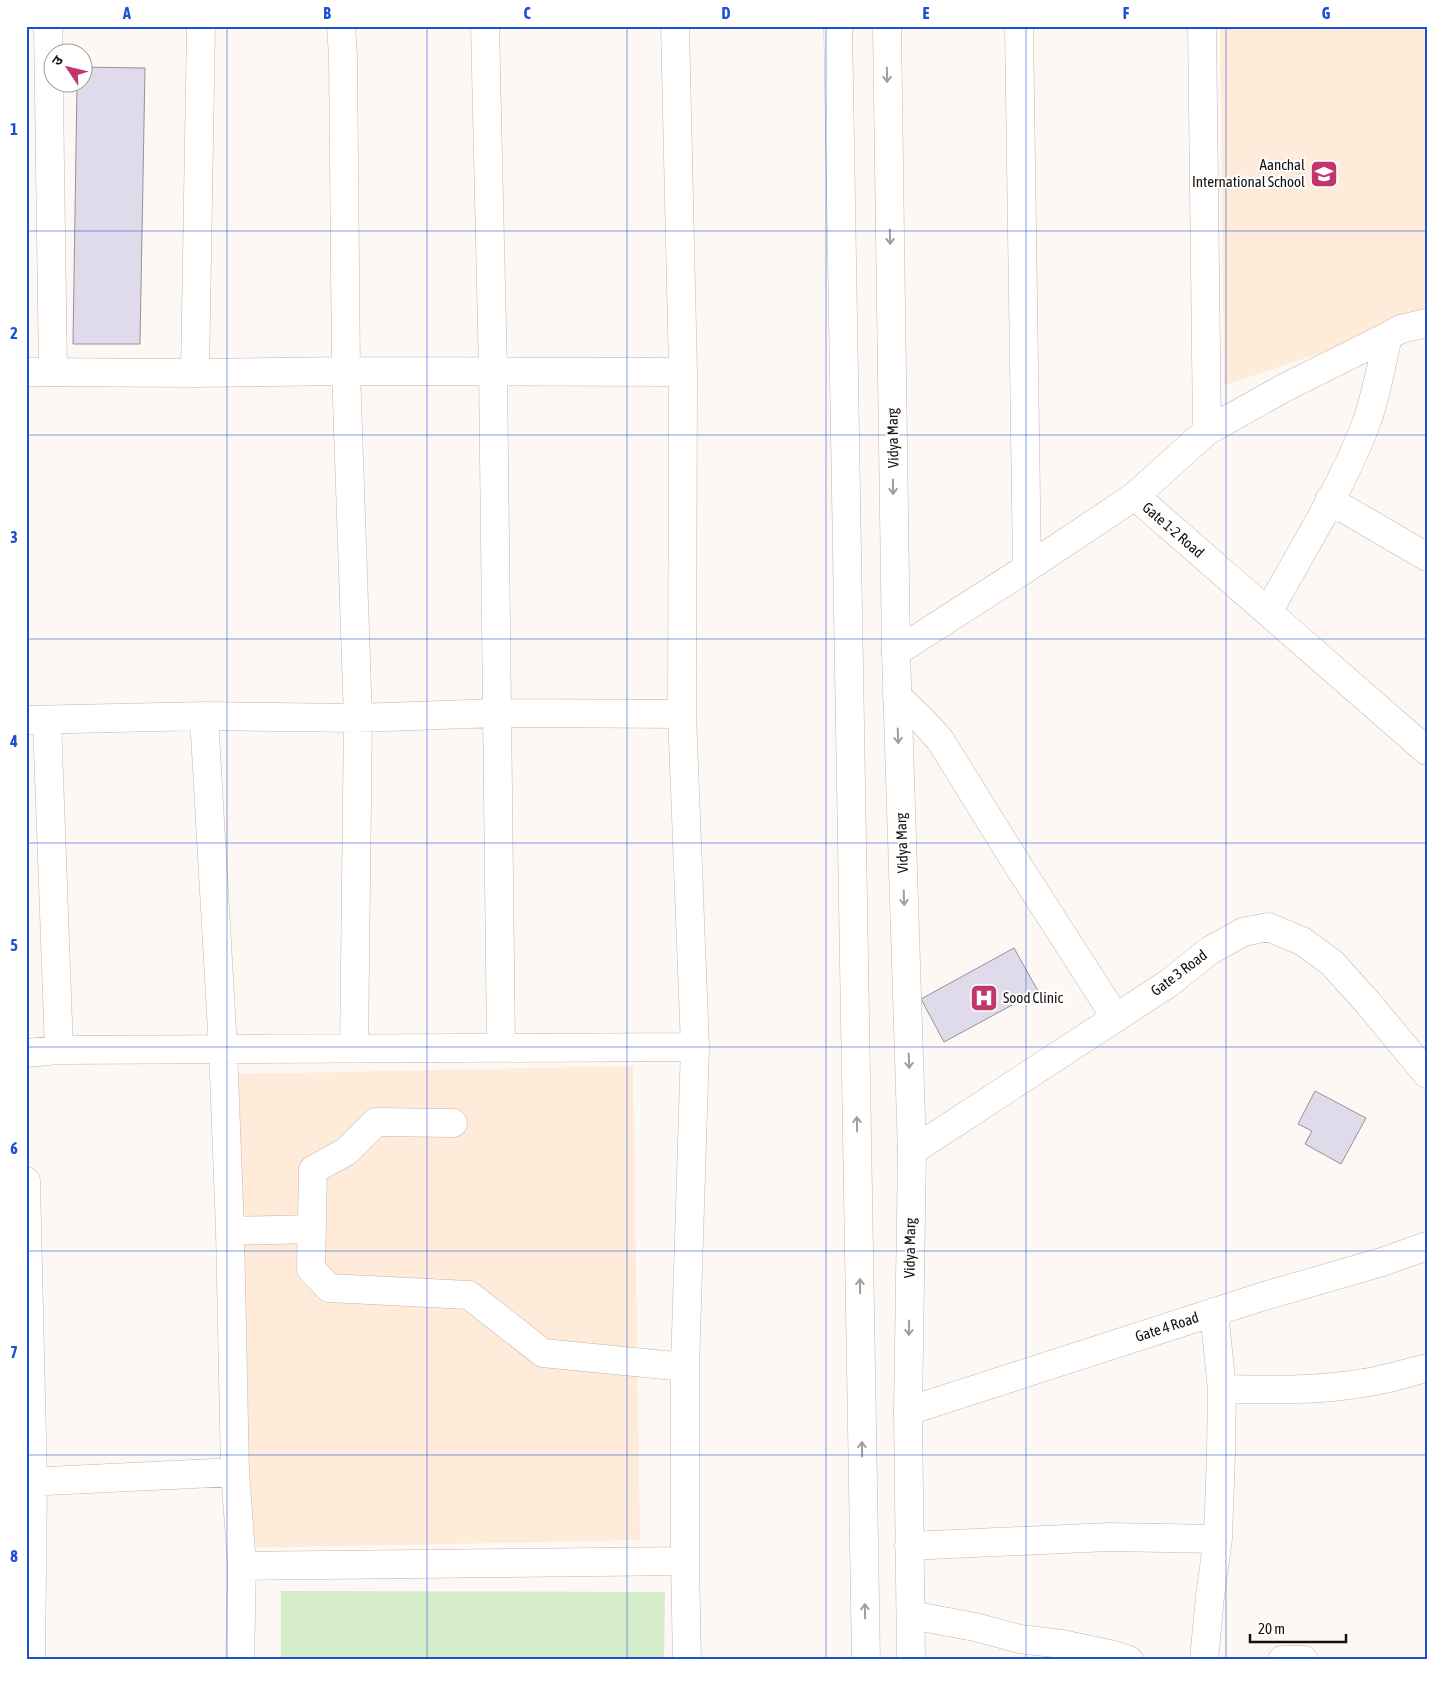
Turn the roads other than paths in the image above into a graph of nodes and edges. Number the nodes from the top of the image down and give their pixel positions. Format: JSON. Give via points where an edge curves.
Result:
{"nodes":[{"id":1,"x":48,"y":26,"type":"edge"},
{"id":2,"x":201,"y":26,"type":"edge"},
{"id":3,"x":341,"y":26,"type":"edge"},
{"id":4,"x":485,"y":26,"type":"edge"},
{"id":5,"x":675,"y":26,"type":"edge"},
{"id":6,"x":838,"y":26,"type":"edge"},
{"id":7,"x":887,"y":26,"type":"edge"},
{"id":8,"x":1020,"y":26,"type":"edge"},
{"id":9,"x":1202,"y":26,"type":"edge"},
{"id":10,"x":1427,"y":323,"type":"edge"},
{"id":11,"x":1388,"y":336,"type":"junction"},
{"id":12,"x":346,"y":370,"type":"junction"},
{"id":13,"x":493,"y":371,"type":"junction"},
{"id":14,"x":40,"y":372,"type":"edge"},
{"id":15,"x":683,"y":372,"type":"junction"},
{"id":16,"x":195,"y":373,"type":"junction"},
{"id":17,"x":1207,"y":431,"type":"junction"},
{"id":18,"x":1135,"y":496,"type":"junction"},
{"id":19,"x":1329,"y":500,"type":"junction"},
{"id":20,"x":1427,"y":557,"type":"edge"},
{"id":21,"x":1027,"y":568,"type":"junction"},
{"id":22,"x":1268,"y":612,"type":"junction"},
{"id":23,"x":896,"y":652,"type":"junction"},
{"id":24,"x":897,"y":696,"type":"junction"},
{"id":25,"x":496,"y":713,"type":"junction"},
{"id":26,"x":682,"y":714,"type":"junction"},
{"id":27,"x":204,"y":716,"type":"junction"},
{"id":28,"x":358,"y":718,"type":"junction"},
{"id":29,"x":37,"y":720,"type":"edge"},
{"id":30,"x":1427,"y":751,"type":"edge"},
{"id":31,"x":1116,"y":1018,"type":"junction"},
{"id":32,"x":501,"y":1047,"type":"junction"},
{"id":33,"x":695,"y":1047,"type":"junction"},
{"id":34,"x":223,"y":1048,"type":"junction"},
{"id":35,"x":354,"y":1048,"type":"junction"},
{"id":36,"x":59,"y":1050,"type":"junction"},
{"id":37,"x":26,"y":1053,"type":"edge"},
{"id":38,"x":1427,"y":1074,"type":"edge"},
{"id":39,"x":453,"y":1123,"type":"dead end"},
{"id":40,"x":912,"y":1151,"type":"junction"},
{"id":41,"x":26,"y":1181,"type":"edge"},
{"id":42,"x":311,"y":1230,"type":"junction"},
{"id":43,"x":230,"y":1231,"type":"junction"},
{"id":44,"x":1427,"y":1246,"type":"edge"},
{"id":45,"x":1214,"y":1312,"type":"junction"},
{"id":46,"x":685,"y":1367,"type":"junction"},
{"id":47,"x":1427,"y":1368,"type":"edge"},
{"id":48,"x":1222,"y":1389,"type":"junction"},
{"id":49,"x":908,"y":1410,"type":"junction"},
{"id":50,"x":235,"y":1472,"type":"junction"},
{"id":51,"x":30,"y":1482,"type":"edge"},
{"id":52,"x":1218,"y":1539,"type":"junction"},
{"id":53,"x":910,"y":1546,"type":"junction"},
{"id":54,"x":684,"y":1561,"type":"junction"},
{"id":55,"x":242,"y":1566,"type":"junction"},
{"id":56,"x":911,"y":1616,"type":"junction"},
{"id":57,"x":31,"y":1660,"type":"edge"},
{"id":58,"x":240,"y":1660,"type":"edge"},
{"id":59,"x":687,"y":1660,"type":"edge"},
{"id":60,"x":866,"y":1660,"type":"edge"},
{"id":61,"x":911,"y":1660,"type":"edge"},
{"id":62,"x":1129,"y":1660,"type":"edge"},
{"id":63,"x":1204,"y":1660,"type":"edge"},
{"id":64,"x":1282,"y":1660,"type":"edge"},
{"id":65,"x":1304,"y":1660,"type":"edge"}],
"edges":[{"from":1,"to":14,"type":"street"},
{"from":2,"to":16,"type":"street"},
{"from":3,"to":12,"type":"street"},
{"from":4,"to":13,"type":"street"},
{"from":5,"to":15,"type":"street"},
{"from":60,"to":6,"type":"street","one_way":true},
{"from":7,"to":23,"type":"street","name":"Vidya Marg","one_way":true},
{"from":8,"to":21,"type":"street"},
{"from":9,"to":17,"type":"street"},
{"from":10,"to":11,"type":"street","via":[[1401,329]]},
{"from":11,"to":17,"type":"street"},
{"from":11,"to":19,"type":"street","via":[[1365,428]]},
{"from":12,"to":13,"type":"street"},
{"from":12,"to":16,"type":"street"},
{"from":12,"to":28,"type":"street"},
{"from":13,"to":15,"type":"street"},
{"from":13,"to":25,"type":"street"},
{"from":14,"to":16,"type":"street"},
{"from":15,"to":26,"type":"street"},
{"from":17,"to":18,"type":"street"},
{"from":18,"to":21,"type":"street","name":"Gate 1-2 Road"},
{"from":18,"to":22,"type":"street","name":"Gate 1-2 Road"},
{"from":19,"to":20,"type":"street"},
{"from":19,"to":22,"type":"street"},
{"from":21,"to":23,"type":"street","name":"Gate 1-2 Road"},
{"from":22,"to":30,"type":"street","name":"Gate 1-2 Road"},
{"from":23,"to":24,"type":"street","name":"Vidya Marg"},
{"from":24,"to":31,"type":"street","via":[[940,740]]},
{"from":24,"to":40,"type":"street","name":"Vidya Marg","one_way":true},
{"from":25,"to":26,"type":"street"},
{"from":25,"to":28,"type":"street"},
{"from":25,"to":32,"type":"street"},
{"from":26,"to":33,"type":"street"},
{"from":27,"to":28,"type":"street"},
{"from":27,"to":29,"type":"street"},
{"from":27,"to":34,"type":"street"},
{"from":28,"to":35,"type":"street"},
{"from":29,"to":36,"type":"street"},
{"from":31,"to":38,"type":"street","name":"Gate 3 Road","via":[[1170,983],[1209,951],[1243,932],[1268,927],[1302,941],[1332,963]]},
{"from":31,"to":40,"type":"street","name":"Gate 3 Road"},
{"from":32,"to":33,"type":"street"},
{"from":32,"to":35,"type":"street"},
{"from":33,"to":46,"type":"street"},
{"from":34,"to":35,"type":"street"},
{"from":34,"to":36,"type":"street"},
{"from":34,"to":43,"type":"street"},
{"from":36,"to":37,"type":"street"},
{"from":39,"to":42,"type":"street","via":[[376,1122],[347,1151],[313,1170]]},
{"from":40,"to":49,"type":"street","name":"Vidya Marg","one_way":true},
{"from":41,"to":51,"type":"street"},
{"from":42,"to":43,"type":"street"},
{"from":42,"to":46,"type":"street","via":[[311,1269],[329,1288],[469,1295],[543,1353]]},
{"from":43,"to":50,"type":"street"},
{"from":44,"to":45,"type":"street","name":"Gate 4 Road"},
{"from":45,"to":48,"type":"street"},
{"from":45,"to":49,"type":"street","name":"Gate 4 Road"},
{"from":46,"to":54,"type":"street"},
{"from":47,"to":48,"type":"street","via":[[1364,1383],[1322,1388]]},
{"from":48,"to":52,"type":"street"},
{"from":49,"to":53,"type":"street","name":"Vidya Marg"},
{"from":50,"to":51,"type":"street"},
{"from":50,"to":55,"type":"street"},
{"from":51,"to":57,"type":"street"},
{"from":52,"to":53,"type":"street","via":[[1109,1537]]},
{"from":52,"to":63,"type":"street"},
{"from":53,"to":56,"type":"street","name":"Vidya Marg"},
{"from":54,"to":55,"type":"street"},
{"from":54,"to":59,"type":"street"},
{"from":55,"to":58,"type":"street"},
{"from":56,"to":61,"type":"street","name":"Vidya Marg"},
{"from":56,"to":62,"type":"street"},
{"from":64,"to":65,"type":"street"}]}
